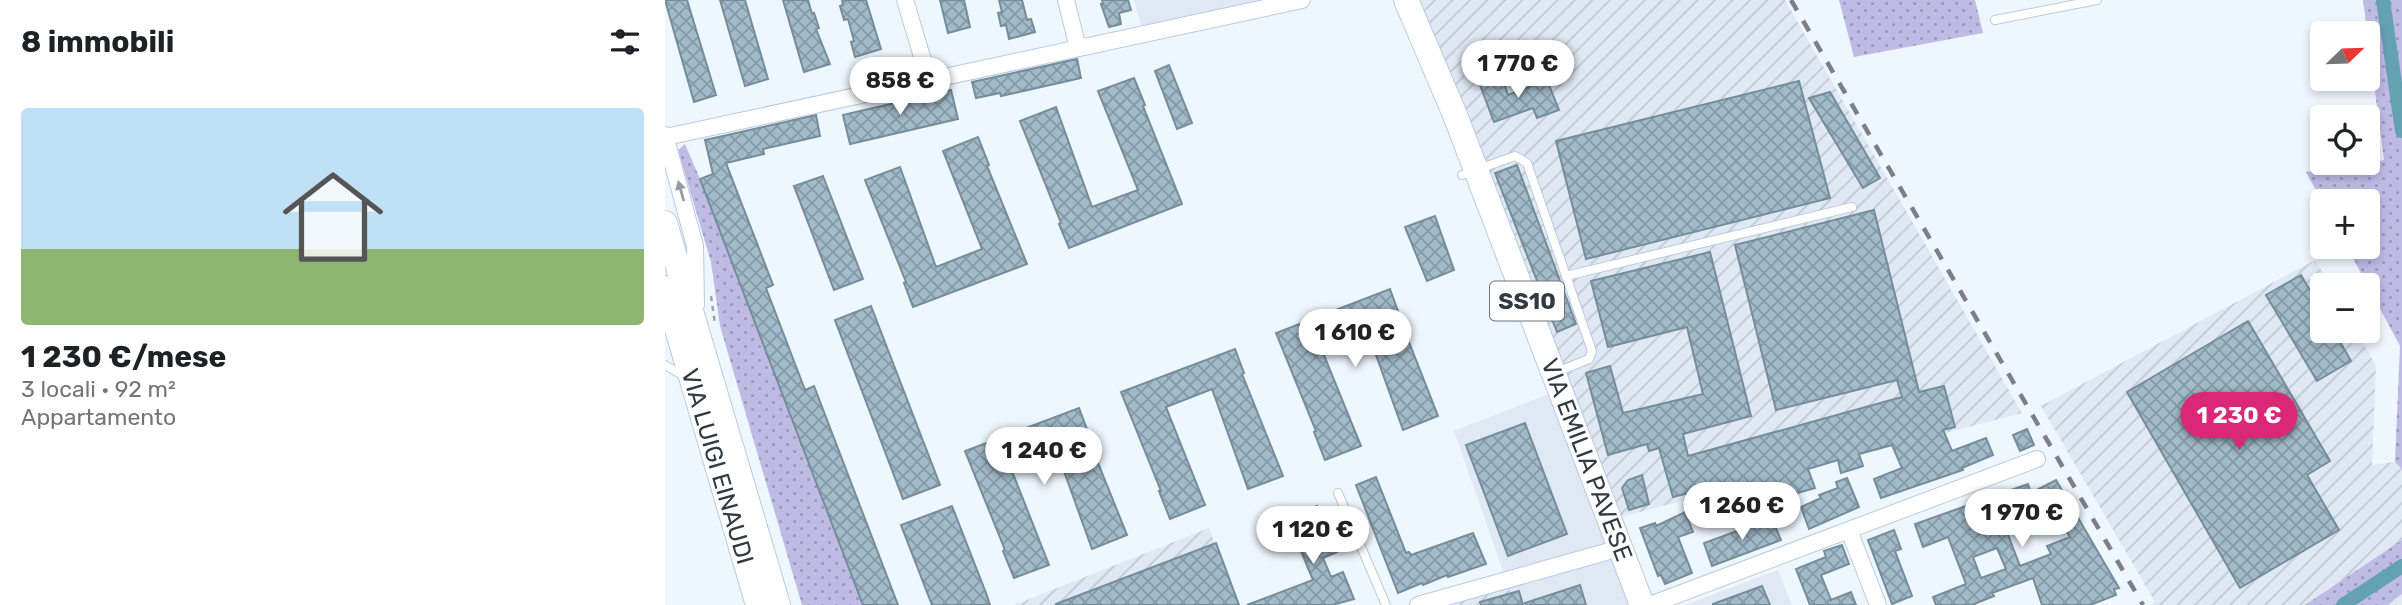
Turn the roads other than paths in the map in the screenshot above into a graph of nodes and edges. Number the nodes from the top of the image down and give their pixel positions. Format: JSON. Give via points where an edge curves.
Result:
{"nodes":[{"id":1,"x":905,"y":0,"type":"edge"},
{"id":2,"x":1066,"y":0,"type":"edge"},
{"id":3,"x":1302,"y":0,"type":"edge"},
{"id":4,"x":1405,"y":0,"type":"edge"},
{"id":5,"x":2097,"y":0,"type":"edge"},
{"id":6,"x":1995,"y":20,"type":"dead end"},
{"id":7,"x":1078,"y":48,"type":"junction"},
{"id":8,"x":929,"y":80,"type":"junction"},
{"id":9,"x":665,"y":136,"type":"edge"},
{"id":10,"x":1469,"y":172,"type":"junction"},
{"id":11,"x":1852,"y":206,"type":"dead end"},
{"id":12,"x":665,"y":223,"type":"edge"},
{"id":13,"x":1566,"y":276,"type":"junction"},
{"id":14,"x":665,"y":288,"type":"edge"},
{"id":15,"x":706,"y":328,"type":"junction"},
{"id":16,"x":665,"y":365,"type":"edge"},
{"id":17,"x":692,"y":381,"type":"junction"},
{"id":18,"x":1555,"y":383,"type":"junction"},
{"id":19,"x":2037,"y":459,"type":"dead end"},
{"id":20,"x":1338,"y":493,"type":"dead end"},
{"id":21,"x":1849,"y":530,"type":"junction"},
{"id":22,"x":1606,"y":552,"type":"junction"},
{"id":23,"x":758,"y":605,"type":"edge"},
{"id":24,"x":778,"y":605,"type":"edge"},
{"id":25,"x":1386,"y":605,"type":"edge"},
{"id":26,"x":1418,"y":605,"type":"edge"},
{"id":27,"x":1626,"y":605,"type":"edge"},
{"id":28,"x":1642,"y":605,"type":"edge"},
{"id":29,"x":1650,"y":605,"type":"edge"},
{"id":30,"x":1878,"y":605,"type":"edge"}],
"edges":[{"from":1,"to":8,"type":"street"},
{"from":2,"to":7,"type":"street"},
{"from":3,"to":7,"type":"street"},
{"from":4,"to":10,"type":"main road","name":"VIA EMILIA PAVESE","number":"SS10","via":[[1430,92]]},
{"from":5,"to":6,"type":"lane"},
{"from":7,"to":8,"type":"street"},
{"from":8,"to":9,"type":"street"},
{"from":15,"to":9,"type":"street","name":"VIA LUIGI EINAUDI","one_way":true,"via":[[695,246]]},
{"from":10,"to":13,"type":"lane","via":[[1515,156],[1527,163]]},
{"from":10,"to":18,"type":"main road","name":"VIA EMILIA PAVESE","number":"SS10"},
{"from":10,"to":22,"type":"main road","name":"VIA EMILIA PAVESE","number":"SS10"},
{"from":11,"to":13,"type":"lane"},
{"from":12,"to":15,"type":"main road","name":"VIA LUIGI EINAUDI"},
{"from":13,"to":18,"type":"lane","via":[[1592,351]]},
{"from":14,"to":17,"type":"main road","name":"VIA LUIGI EINAUDI"},
{"from":15,"to":24,"type":"main road","name":"VIA LUIGI EINAUDI"},
{"from":16,"to":17,"type":"lane"},
{"from":17,"to":23,"type":"main road","name":"VIA LUIGI EINAUDI"},
{"from":18,"to":28,"type":"main road","name":"VIA EMILIA PAVESE","number":"SS10"},
{"from":19,"to":21,"type":"street"},
{"from":20,"to":25,"type":"lane"},
{"from":21,"to":29,"type":"street"},
{"from":21,"to":30,"type":"street"},
{"from":22,"to":26,"type":"street"},
{"from":22,"to":27,"type":"main road","name":"VIA EMILIA PAVESE","number":"SS10"}]}
